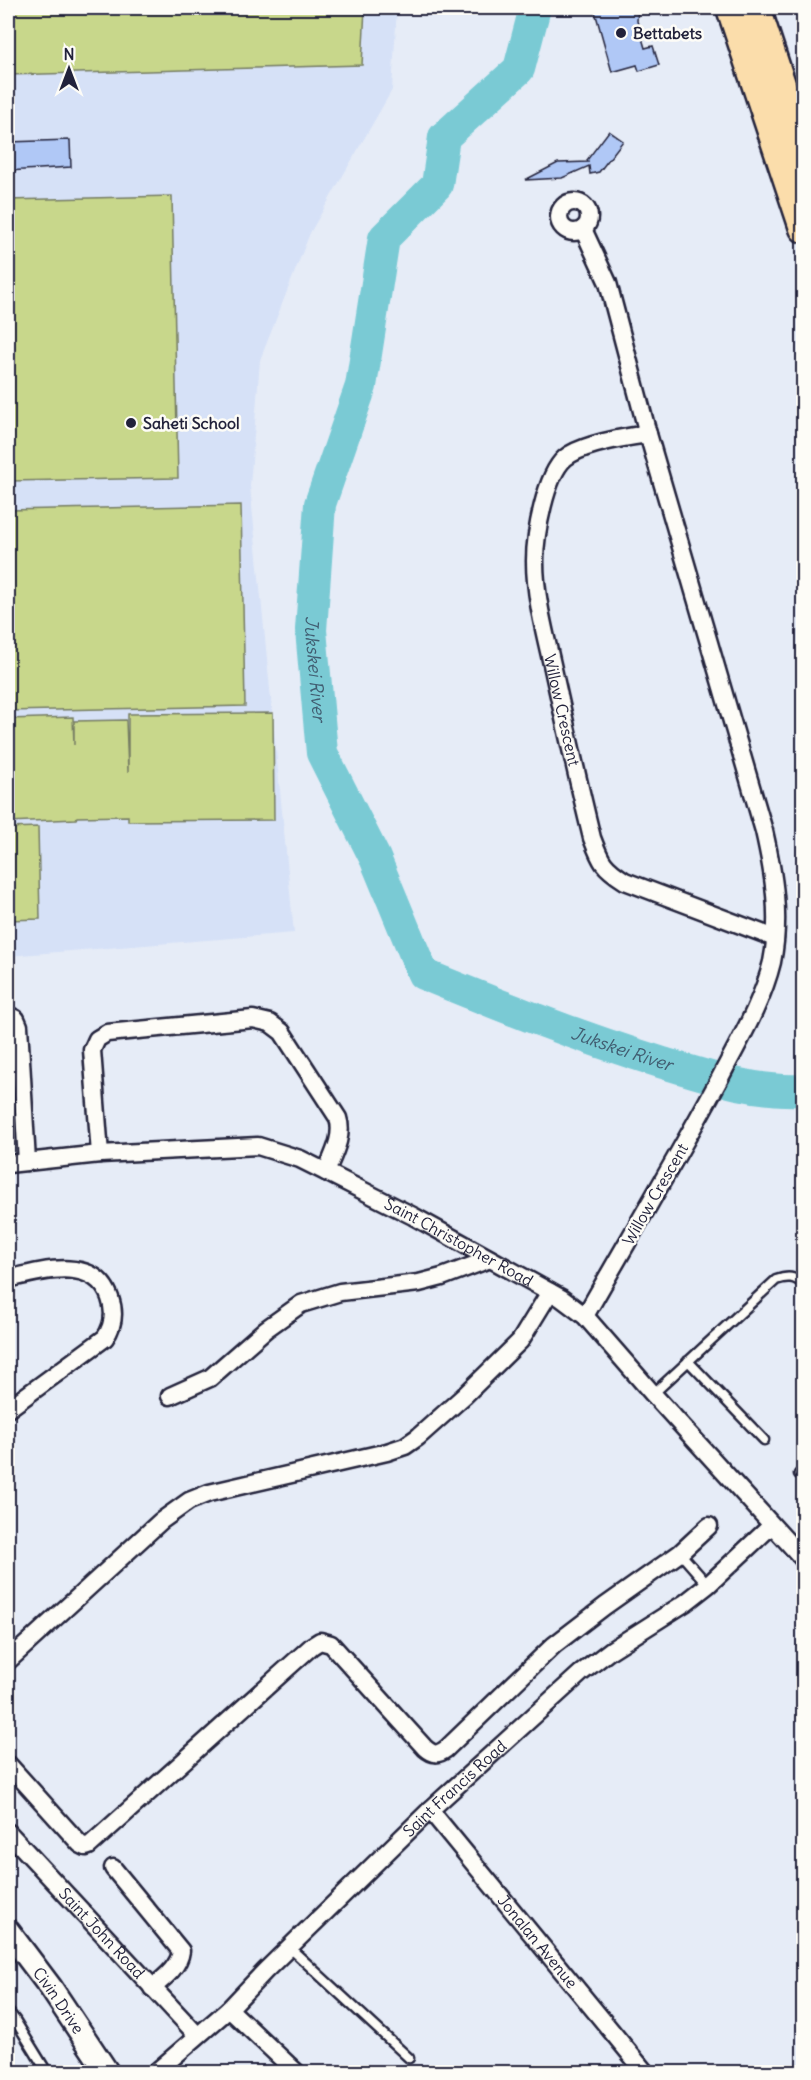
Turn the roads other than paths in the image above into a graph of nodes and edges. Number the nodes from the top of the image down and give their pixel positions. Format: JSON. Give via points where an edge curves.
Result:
{"nodes":[{"id":1,"x":730,"y":8,"type":"edge"},
{"id":2,"x":756,"y":8,"type":"edge"},
{"id":3,"x":804,"y":154,"type":"edge"},
{"id":4,"x":804,"y":228,"type":"edge"},
{"id":5,"x":583,"y":229,"type":"dead end"},
{"id":6,"x":648,"y":434,"type":"junction"},
{"id":7,"x":775,"y":938,"type":"junction"},
{"id":8,"x":8,"y":1015,"type":"edge"},
{"id":9,"x":16,"y":1122,"type":"edge"},
{"id":10,"x":100,"y":1154,"type":"junction"},
{"id":11,"x":27,"y":1162,"type":"junction"},
{"id":12,"x":8,"y":1164,"type":"edge"},
{"id":13,"x":326,"y":1172,"type":"junction"},
{"id":14,"x":490,"y":1259,"type":"junction"},
{"id":15,"x":8,"y":1279,"type":"edge"},
{"id":16,"x":804,"y":1285,"type":"edge"},
{"id":17,"x":550,"y":1292,"type":"junction"},
{"id":18,"x":585,"y":1316,"type":"junction"},
{"id":19,"x":688,"y":1362,"type":"junction"},
{"id":20,"x":653,"y":1394,"type":"junction"},
{"id":21,"x":170,"y":1396,"type":"dead end"},
{"id":22,"x":8,"y":1409,"type":"edge"},
{"id":23,"x":764,"y":1440,"type":"dead end"},
{"id":24,"x":709,"y":1526,"type":"dead end"},
{"id":25,"x":771,"y":1526,"type":"junction"},
{"id":26,"x":680,"y":1553,"type":"junction"},
{"id":27,"x":804,"y":1560,"type":"edge"},
{"id":28,"x":708,"y":1585,"type":"junction"},
{"id":29,"x":8,"y":1661,"type":"edge"},
{"id":30,"x":8,"y":1764,"type":"edge"},
{"id":31,"x":430,"y":1810,"type":"junction"},
{"id":32,"x":8,"y":1832,"type":"edge"},
{"id":33,"x":113,"y":1868,"type":"dead end"},
{"id":34,"x":8,"y":1931,"type":"edge"},
{"id":35,"x":290,"y":1947,"type":"junction"},
{"id":36,"x":152,"y":1988,"type":"junction"},
{"id":37,"x":229,"y":2009,"type":"junction"},
{"id":38,"x":8,"y":2011,"type":"edge"},
{"id":39,"x":197,"y":2035,"type":"junction"},
{"id":40,"x":409,"y":2058,"type":"dead end"},
{"id":41,"x":47,"y":2073,"type":"edge"},
{"id":42,"x":106,"y":2073,"type":"edge"},
{"id":43,"x":156,"y":2073,"type":"edge"},
{"id":44,"x":296,"y":2073,"type":"edge"},
{"id":45,"x":645,"y":2073,"type":"edge"}],
"edges":[{"from":1,"to":4,"type":"highway"},
{"from":2,"to":3,"type":"highway"},
{"from":5,"to":6,"type":"street","name":"Willow Crescent","via":[[608,283]]},
{"from":6,"to":7,"type":"street","name":"Willow Crescent","via":[[764,831],[777,900]]},
{"from":6,"to":7,"type":"street","name":"Willow Crescent","via":[[619,438],[566,458],[549,488],[536,541],[539,601],[587,818],[599,857],[608,871]]},
{"from":7,"to":18,"type":"street","name":"Willow Crescent","via":[[763,990],[741,1037]]},
{"from":8,"to":9,"type":"street","via":[[19,1026]]},
{"from":9,"to":11,"type":"street"},
{"from":10,"to":11,"type":"street","name":"Saint Christopher Road"},
{"from":10,"to":13,"type":"street","name":"Saint Christopher Road","via":[[258,1146]]},
{"from":10,"to":13,"type":"street","via":[[92,1050],[97,1039],[107,1033],[253,1019],[270,1023],[282,1032],[338,1118],[340,1134]]},
{"from":11,"to":12,"type":"street","name":"Saint Christopher Road"},
{"from":13,"to":14,"type":"street","name":"Saint Christopher Road"},
{"from":14,"to":17,"type":"street","name":"Saint Christopher Road"},
{"from":14,"to":21,"type":"street","via":[[419,1283],[340,1292],[301,1304],[210,1378]]},
{"from":15,"to":22,"type":"street","via":[[49,1270],[87,1271],[105,1285],[113,1319],[105,1338]]},
{"from":16,"to":19,"type":"lane","via":[[786,1276],[776,1280]]},
{"from":17,"to":18,"type":"street","name":"Saint Christopher Road"},
{"from":17,"to":29,"type":"street","via":[[520,1341],[405,1446],[189,1501],[161,1521]]},
{"from":18,"to":20,"type":"street","name":"Saint Christopher Road"},
{"from":19,"to":20,"type":"lane"},
{"from":19,"to":23,"type":"lane"},
{"from":20,"to":25,"type":"street","name":"Saint Christopher Road"},
{"from":24,"to":26,"type":"street"},
{"from":25,"to":27,"type":"street","name":"Saint Christopher Road"},
{"from":25,"to":28,"type":"street","name":"Saint Francis Road"},
{"from":26,"to":28,"type":"lane"},
{"from":26,"to":30,"type":"street","via":[[554,1645],[439,1754],[425,1748],[331,1644],[320,1641],[89,1846],[80,1844]]},
{"from":28,"to":31,"type":"street","name":"Saint Francis Road","via":[[581,1673]]},
{"from":31,"to":35,"type":"street","name":"Saint Francis Road"},
{"from":31,"to":45,"type":"street","name":"Jonalan Avenue"},
{"from":32,"to":36,"type":"street","name":"Saint John Road"},
{"from":33,"to":36,"type":"street","via":[[181,1951],[180,1959]]},
{"from":34,"to":42,"type":"main road","name":"Civin Drive","via":[[45,1978]]},
{"from":35,"to":37,"type":"street","name":"Saint Francis Road"},
{"from":35,"to":40,"type":"lane"},
{"from":36,"to":39,"type":"street","name":"Saint John Road"},
{"from":37,"to":39,"type":"street","name":"Saint Francis Road"},
{"from":37,"to":44,"type":"street"},
{"from":38,"to":41,"type":"lane"},
{"from":39,"to":43,"type":"street","name":"Saint Francis Road"}]}
